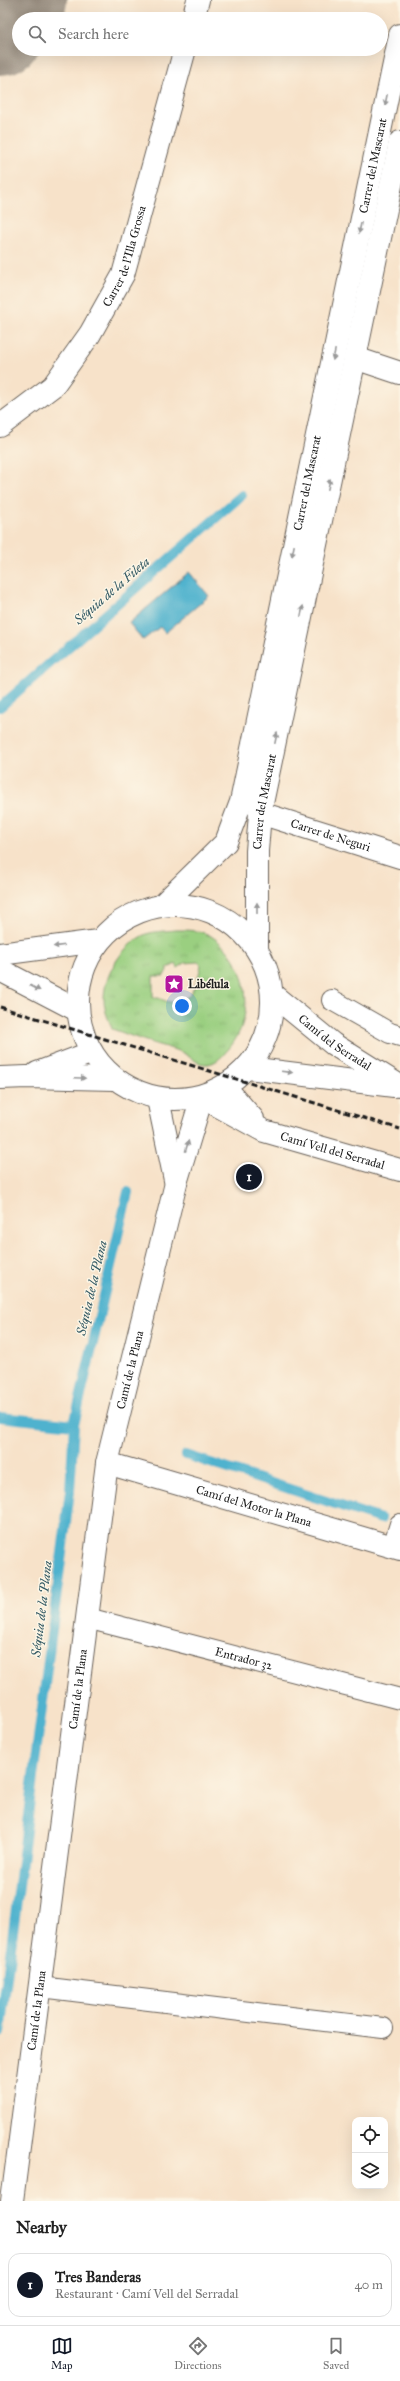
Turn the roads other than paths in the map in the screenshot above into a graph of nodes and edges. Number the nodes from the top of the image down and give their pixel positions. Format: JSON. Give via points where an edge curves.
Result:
{"nodes":[{"id":1,"x":198,"y":0,"type":"edge"},
{"id":2,"x":195,"y":12,"type":"edge"},
{"id":3,"x":400,"y":35,"type":"edge"},
{"id":4,"x":183,"y":56,"type":"edge"},
{"id":5,"x":400,"y":142,"type":"edge"},
{"id":6,"x":355,"y":358,"type":"junction"},
{"id":7,"x":400,"y":373,"type":"edge"},
{"id":8,"x":0,"y":426,"type":"edge"},
{"id":9,"x":260,"y":813,"type":"junction"},
{"id":10,"x":400,"y":857,"type":"edge"},
{"id":11,"x":162,"y":904,"type":"junction"},
{"id":12,"x":98,"y":941,"type":"junction"},
{"id":13,"x":257,"y":948,"type":"junction"},
{"id":14,"x":0,"y":954,"type":"edge"},
{"id":15,"x":0,"y":970,"type":"edge"},
{"id":16,"x":273,"y":995,"type":"junction"},
{"id":17,"x":332,"y":1000,"type":"dead end"},
{"id":18,"x":77,"y":1010,"type":"junction"},
{"id":19,"x":400,"y":1036,"type":"edge"},
{"id":20,"x":90,"y":1052,"type":"junction"},
{"id":21,"x":248,"y":1068,"type":"junction"},
{"id":22,"x":27,"y":1077,"type":"junction"},
{"id":23,"x":0,"y":1078,"type":"edge"},
{"id":24,"x":114,"y":1079,"type":"junction"},
{"id":25,"x":225,"y":1087,"type":"junction"},
{"id":26,"x":400,"y":1087,"type":"edge"},
{"id":27,"x":202,"y":1097,"type":"junction"},
{"id":28,"x":158,"y":1099,"type":"junction"},
{"id":29,"x":264,"y":1131,"type":"junction"},
{"id":30,"x":400,"y":1170,"type":"edge"},
{"id":31,"x":176,"y":1183,"type":"junction"},
{"id":32,"x":107,"y":1464,"type":"junction"},
{"id":33,"x":400,"y":1524,"type":"edge"},
{"id":34,"x":396,"y":1548,"type":"edge"},
{"id":35,"x":87,"y":1618,"type":"junction"},
{"id":36,"x":400,"y":1699,"type":"edge"},
{"id":37,"x":40,"y":1987,"type":"junction"},
{"id":38,"x":383,"y":2028,"type":"dead end"},
{"id":39,"x":12,"y":2201,"type":"edge"}],
"edges":[{"from":1,"to":2,"type":"street"},
{"from":3,"to":11,"type":"street","name":"Carrer del Mascarat","one_way":true,"via":[[241,802],[226,842]]},
{"from":4,"to":8,"type":"street","name":"Carrer de l'Illa Grossa","via":[[122,275],[90,334],[53,386]]},
{"from":5,"to":6,"type":"street","name":"Carrer del Mascarat"},
{"from":6,"to":7,"type":"street"},
{"from":9,"to":6,"type":"street","name":"Carrer del Mascarat","one_way":true},
{"from":9,"to":10,"type":"street","name":"Carrer de Neguri"},
{"from":13,"to":9,"type":"street","name":"Carrer del Mascarat","one_way":true,"via":[[257,852]]},
{"from":11,"to":12,"type":"street","via":[[126,916]]},
{"from":11,"to":13,"type":"street","via":[[216,912]]},
{"from":12,"to":14,"type":"street","one_way":true},
{"from":12,"to":18,"type":"street","via":[[81,974]]},
{"from":13,"to":16,"type":"street"},
{"from":15,"to":18,"type":"street","one_way":true},
{"from":16,"to":21,"type":"street","via":[[268,1034]]},
{"from":16,"to":26,"type":"street","name":"Camí del Serradal","via":[[333,1044]]},
{"from":17,"to":19,"type":"lane","via":[[390,1034]]},
{"from":18,"to":20,"type":"street","via":[[81,1032]]},
{"from":20,"to":22,"type":"street"},
{"from":20,"to":24,"type":"street"},
{"from":21,"to":25,"type":"street"},
{"from":21,"to":26,"type":"street","name":"Camí del Serradal","one_way":true},
{"from":22,"to":23,"type":"street"},
{"from":22,"to":24,"type":"street","one_way":true},
{"from":24,"to":28,"type":"street"},
{"from":25,"to":27,"type":"street"},
{"from":25,"to":29,"type":"street","name":"Camí Vell del Serradal"},
{"from":27,"to":28,"type":"street"},
{"from":27,"to":29,"type":"street","name":"Camí Vell del Serradal"},
{"from":31,"to":27,"type":"street","name":"Camí de la Plana","one_way":true},
{"from":28,"to":31,"type":"street","name":"Camí de la Plana"},
{"from":29,"to":30,"type":"street","name":"Camí Vell del Serradal"},
{"from":31,"to":32,"type":"street","name":"Camí de la Plana"},
{"from":32,"to":34,"type":"street","name":"Camí del Motor la Plana"},
{"from":32,"to":35,"type":"street","name":"Camí de la Plana"},
{"from":33,"to":34,"type":"lane"},
{"from":35,"to":36,"type":"lane","name":"Entrador 32"},
{"from":35,"to":37,"type":"street","name":"Camí de la Plana"},
{"from":37,"to":38,"type":"lane"},
{"from":37,"to":39,"type":"street","name":"Camí de la Plana"}]}
